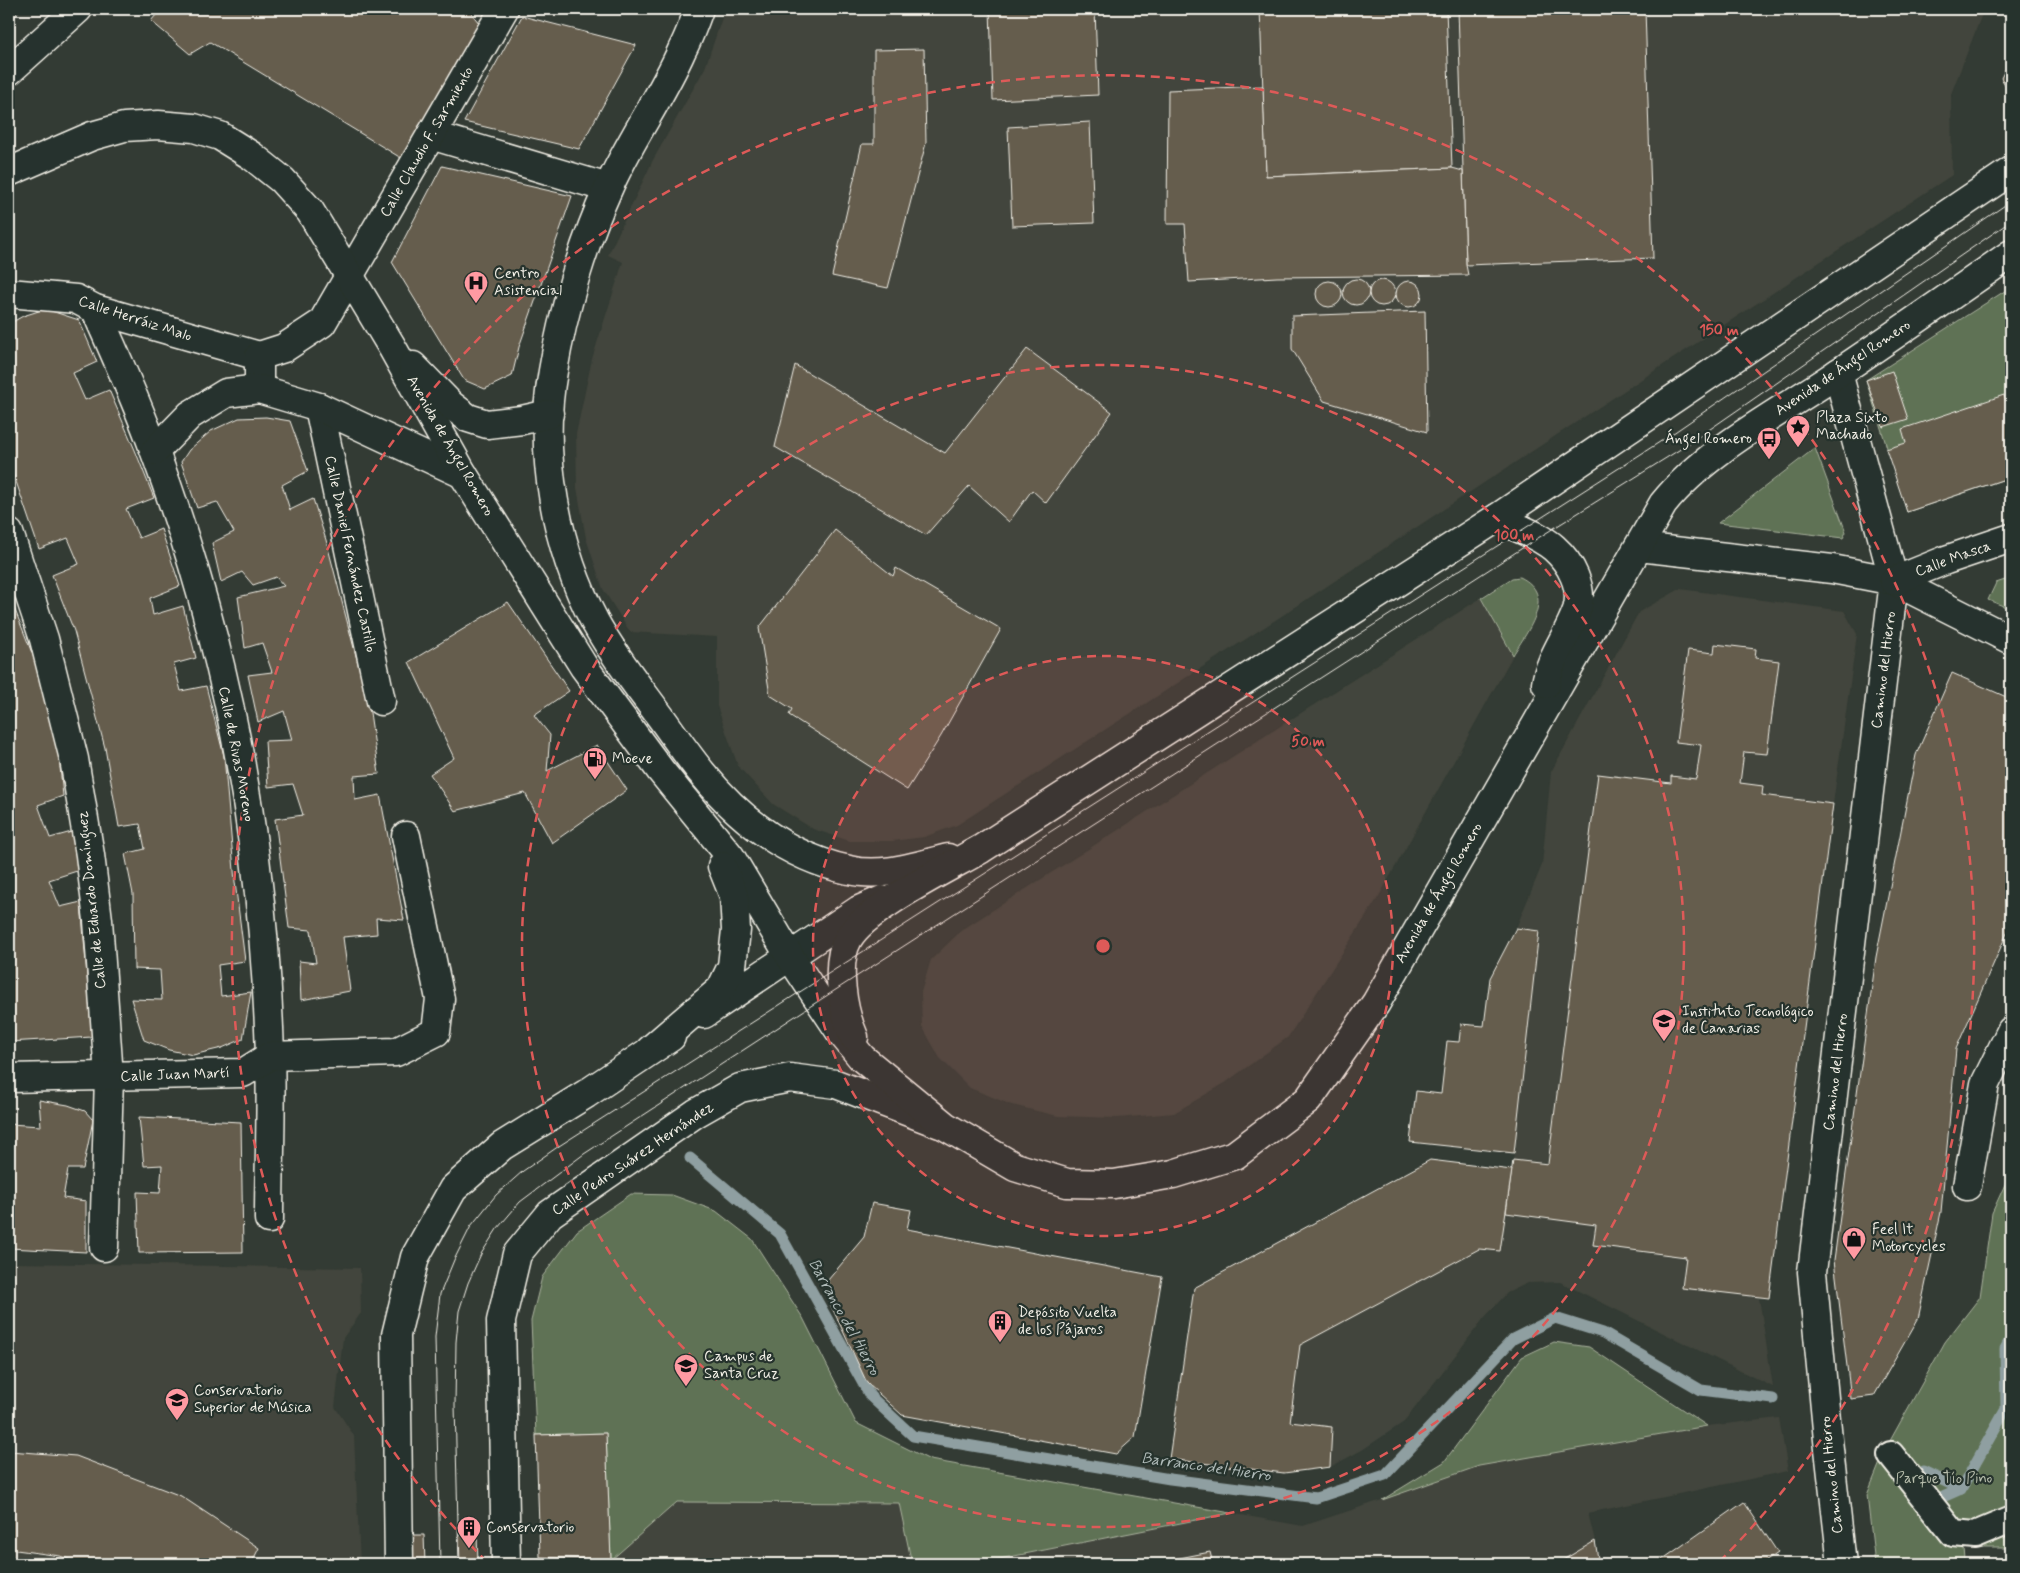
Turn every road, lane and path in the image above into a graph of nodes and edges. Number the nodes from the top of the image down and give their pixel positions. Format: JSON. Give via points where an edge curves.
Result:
{"nodes":[{"id":1,"x":78,"y":9,"type":"edge"},
{"id":2,"x":504,"y":9,"type":"edge"},
{"id":3,"x":699,"y":9,"type":"edge"},
{"id":4,"x":9,"y":70,"type":"edge"},
{"id":5,"x":431,"y":135,"type":"junction"},
{"id":6,"x":2011,"y":171,"type":"edge"},
{"id":7,"x":9,"y":172,"type":"edge"},
{"id":8,"x":608,"y":188,"type":"junction"},
{"id":9,"x":2011,"y":254,"type":"edge"},
{"id":10,"x":350,"y":276,"type":"junction"},
{"id":11,"x":9,"y":293,"type":"edge"},
{"id":12,"x":96,"y":309,"type":"junction"},
{"id":13,"x":392,"y":347,"type":"junction"},
{"id":14,"x":260,"y":356,"type":"junction"},
{"id":15,"x":1838,"y":373,"type":"junction"},
{"id":16,"x":259,"y":389,"type":"junction"},
{"id":17,"x":319,"y":407,"type":"junction"},
{"id":18,"x":549,"y":414,"type":"junction"},
{"id":19,"x":155,"y":451,"type":"junction"},
{"id":20,"x":464,"y":474,"type":"junction"},
{"id":21,"x":1497,"y":518,"type":"junction"},
{"id":22,"x":9,"y":533,"type":"edge"},
{"id":23,"x":2011,"y":538,"type":"edge"},
{"id":24,"x":1639,"y":547,"type":"junction"},
{"id":25,"x":1894,"y":581,"type":"junction"},
{"id":26,"x":2011,"y":640,"type":"edge"},
{"id":27,"x":382,"y":701,"type":"dead end"},
{"id":28,"x":1542,"y":716,"type":"junction"},
{"id":29,"x":406,"y":836,"type":"dead end"},
{"id":30,"x":714,"y":836,"type":"junction"},
{"id":31,"x":981,"y":849,"type":"junction"},
{"id":32,"x":915,"y":886,"type":"junction"},
{"id":33,"x":789,"y":955,"type":"junction"},
{"id":34,"x":2011,"y":1031,"type":"edge"},
{"id":35,"x":650,"y":1050,"type":"junction"},
{"id":36,"x":270,"y":1056,"type":"junction"},
{"id":37,"x":862,"y":1058,"type":"junction"},
{"id":38,"x":109,"y":1077,"type":"junction"},
{"id":39,"x":9,"y":1078,"type":"edge"},
{"id":40,"x":945,"y":1126,"type":"junction"},
{"id":41,"x":1967,"y":1186,"type":"dead end"},
{"id":42,"x":269,"y":1220,"type":"dead end"},
{"id":43,"x":104,"y":1247,"type":"dead end"},
{"id":44,"x":1892,"y":1455,"type":"dead end"},
{"id":45,"x":2011,"y":1520,"type":"edge"},
{"id":46,"x":399,"y":1564,"type":"edge"},
{"id":47,"x":506,"y":1564,"type":"edge"},
{"id":48,"x":1842,"y":1564,"type":"edge"}],
"edges":[{"from":1,"to":4,"type":"street"},
{"from":2,"to":5,"type":"street","name":"Calle Claudio F. Sarmiento"},
{"from":3,"to":8,"type":"street","via":[[682,52]]},
{"from":5,"to":8,"type":"street"},
{"from":5,"to":10,"type":"street","name":"Calle Claudio F. Sarmiento"},
{"from":6,"to":21,"type":"street"},
{"from":7,"to":10,"type":"street","name":"Avenida de Ángel Romero","via":[[92,136],[124,127],[194,128],[220,136],[282,180],[310,211]]},
{"from":8,"to":18,"type":"street","via":[[576,273],[552,372]]},
{"from":9,"to":15,"type":"street","name":"Avenida de Ángel Romero"},
{"from":10,"to":13,"type":"street","name":"Avenida de Ángel Romero"},
{"from":10,"to":14,"type":"street","name":"Calle Claudio F. Sarmiento","via":[[322,323],[284,348]]},
{"from":11,"to":12,"type":"street","name":"Calle Herráiz Malo","via":[[76,299]]},
{"from":12,"to":14,"type":"street","name":"Calle Herráiz Malo"},
{"from":12,"to":19,"type":"street","name":"Calle de Rivas Moreno"},
{"from":13,"to":18,"type":"street","via":[[468,418],[487,424]]},
{"from":13,"to":20,"type":"street","name":"Avenida de Ángel Romero"},
{"from":14,"to":16,"type":"street"},
{"from":15,"to":24,"type":"street","name":"Avenida de Ángel Romero","via":[[1694,471],[1663,504]]},
{"from":15,"to":25,"type":"street"},
{"from":16,"to":17,"type":"street"},
{"from":16,"to":19,"type":"street","via":[[226,393],[190,415]]},
{"from":17,"to":20,"type":"street"},
{"from":17,"to":27,"type":"street","name":"Calle Daniel Fernández Castillo"},
{"from":18,"to":31,"type":"street","via":[[549,467],[555,512],[582,596],[620,661],[702,774],[736,809],[791,850],[849,870],[883,874]]},
{"from":19,"to":36,"type":"street","name":"Calle de Rivas Moreno","via":[[208,620],[235,736],[258,883]]},
{"from":20,"to":30,"type":"street","name":"Avenida de Ángel Romero","via":[[584,667]]},
{"from":21,"to":28,"type":"street","via":[[1554,548],[1570,568],[1578,588],[1577,610],[1547,675]]},
{"from":21,"to":31,"type":"street"},
{"from":22,"to":38,"type":"street","name":"Calle de Eduardo Domínguez","via":[[44,640],[74,759],[95,892]]},
{"from":23,"to":25,"type":"street","name":"Calle Masca"},
{"from":24,"to":25,"type":"street","via":[[1832,569]]},
{"from":24,"to":28,"type":"street","name":"Avenida de Ángel Romero"},
{"from":25,"to":26,"type":"street"},
{"from":25,"to":48,"type":"street","name":"Camino del Hierro","via":[[1812,1272]]},
{"from":28,"to":40,"type":"street","name":"Avenida de Ángel Romero","via":[[1376,1003],[1308,1100],[1235,1155],[1173,1174],[1114,1184],[1067,1183],[1015,1167]]},
{"from":29,"to":36,"type":"street","via":[[440,999],[436,1032],[396,1052]]},
{"from":30,"to":33,"type":"street","name":"Avenida de Ángel Romero","via":[[730,856]]},
{"from":30,"to":35,"type":"street","via":[[719,859],[734,896],[736,930],[732,966],[721,989]]},
{"from":31,"to":32,"type":"street"},
{"from":32,"to":33,"type":"street","via":[[859,910]]},
{"from":32,"to":37,"type":"street","via":[[861,922],[847,940],[841,965],[844,1003]]},
{"from":33,"to":35,"type":"street"},
{"from":33,"to":37,"type":"street","name":"Avenida de Ángel Romero","via":[[839,1030]]},
{"from":34,"to":41,"type":"street","via":[[1985,1084]]},
{"from":35,"to":46,"type":"street","via":[[502,1146],[453,1189],[415,1256],[396,1335]]},
{"from":36,"to":38,"type":"street","name":"Calle Juan Martí","via":[[243,1073]]},
{"from":36,"to":42,"type":"street","name":"Calle de Rivas Moreno"},
{"from":37,"to":40,"type":"street","name":"Avenida de Ángel Romero"},
{"from":38,"to":39,"type":"street","name":"Calle Juan Martí"},
{"from":38,"to":43,"type":"street","name":"Calle de Eduardo Domínguez"},
{"from":40,"to":47,"type":"street","name":"Calle Pedro Suárez Hernández","via":[[836,1084],[790,1078],[740,1088],[696,1114],[550,1214],[517,1254],[501,1321]]},
{"from":44,"to":45,"type":"street","via":[[1953,1533],[1974,1535]]}]}
